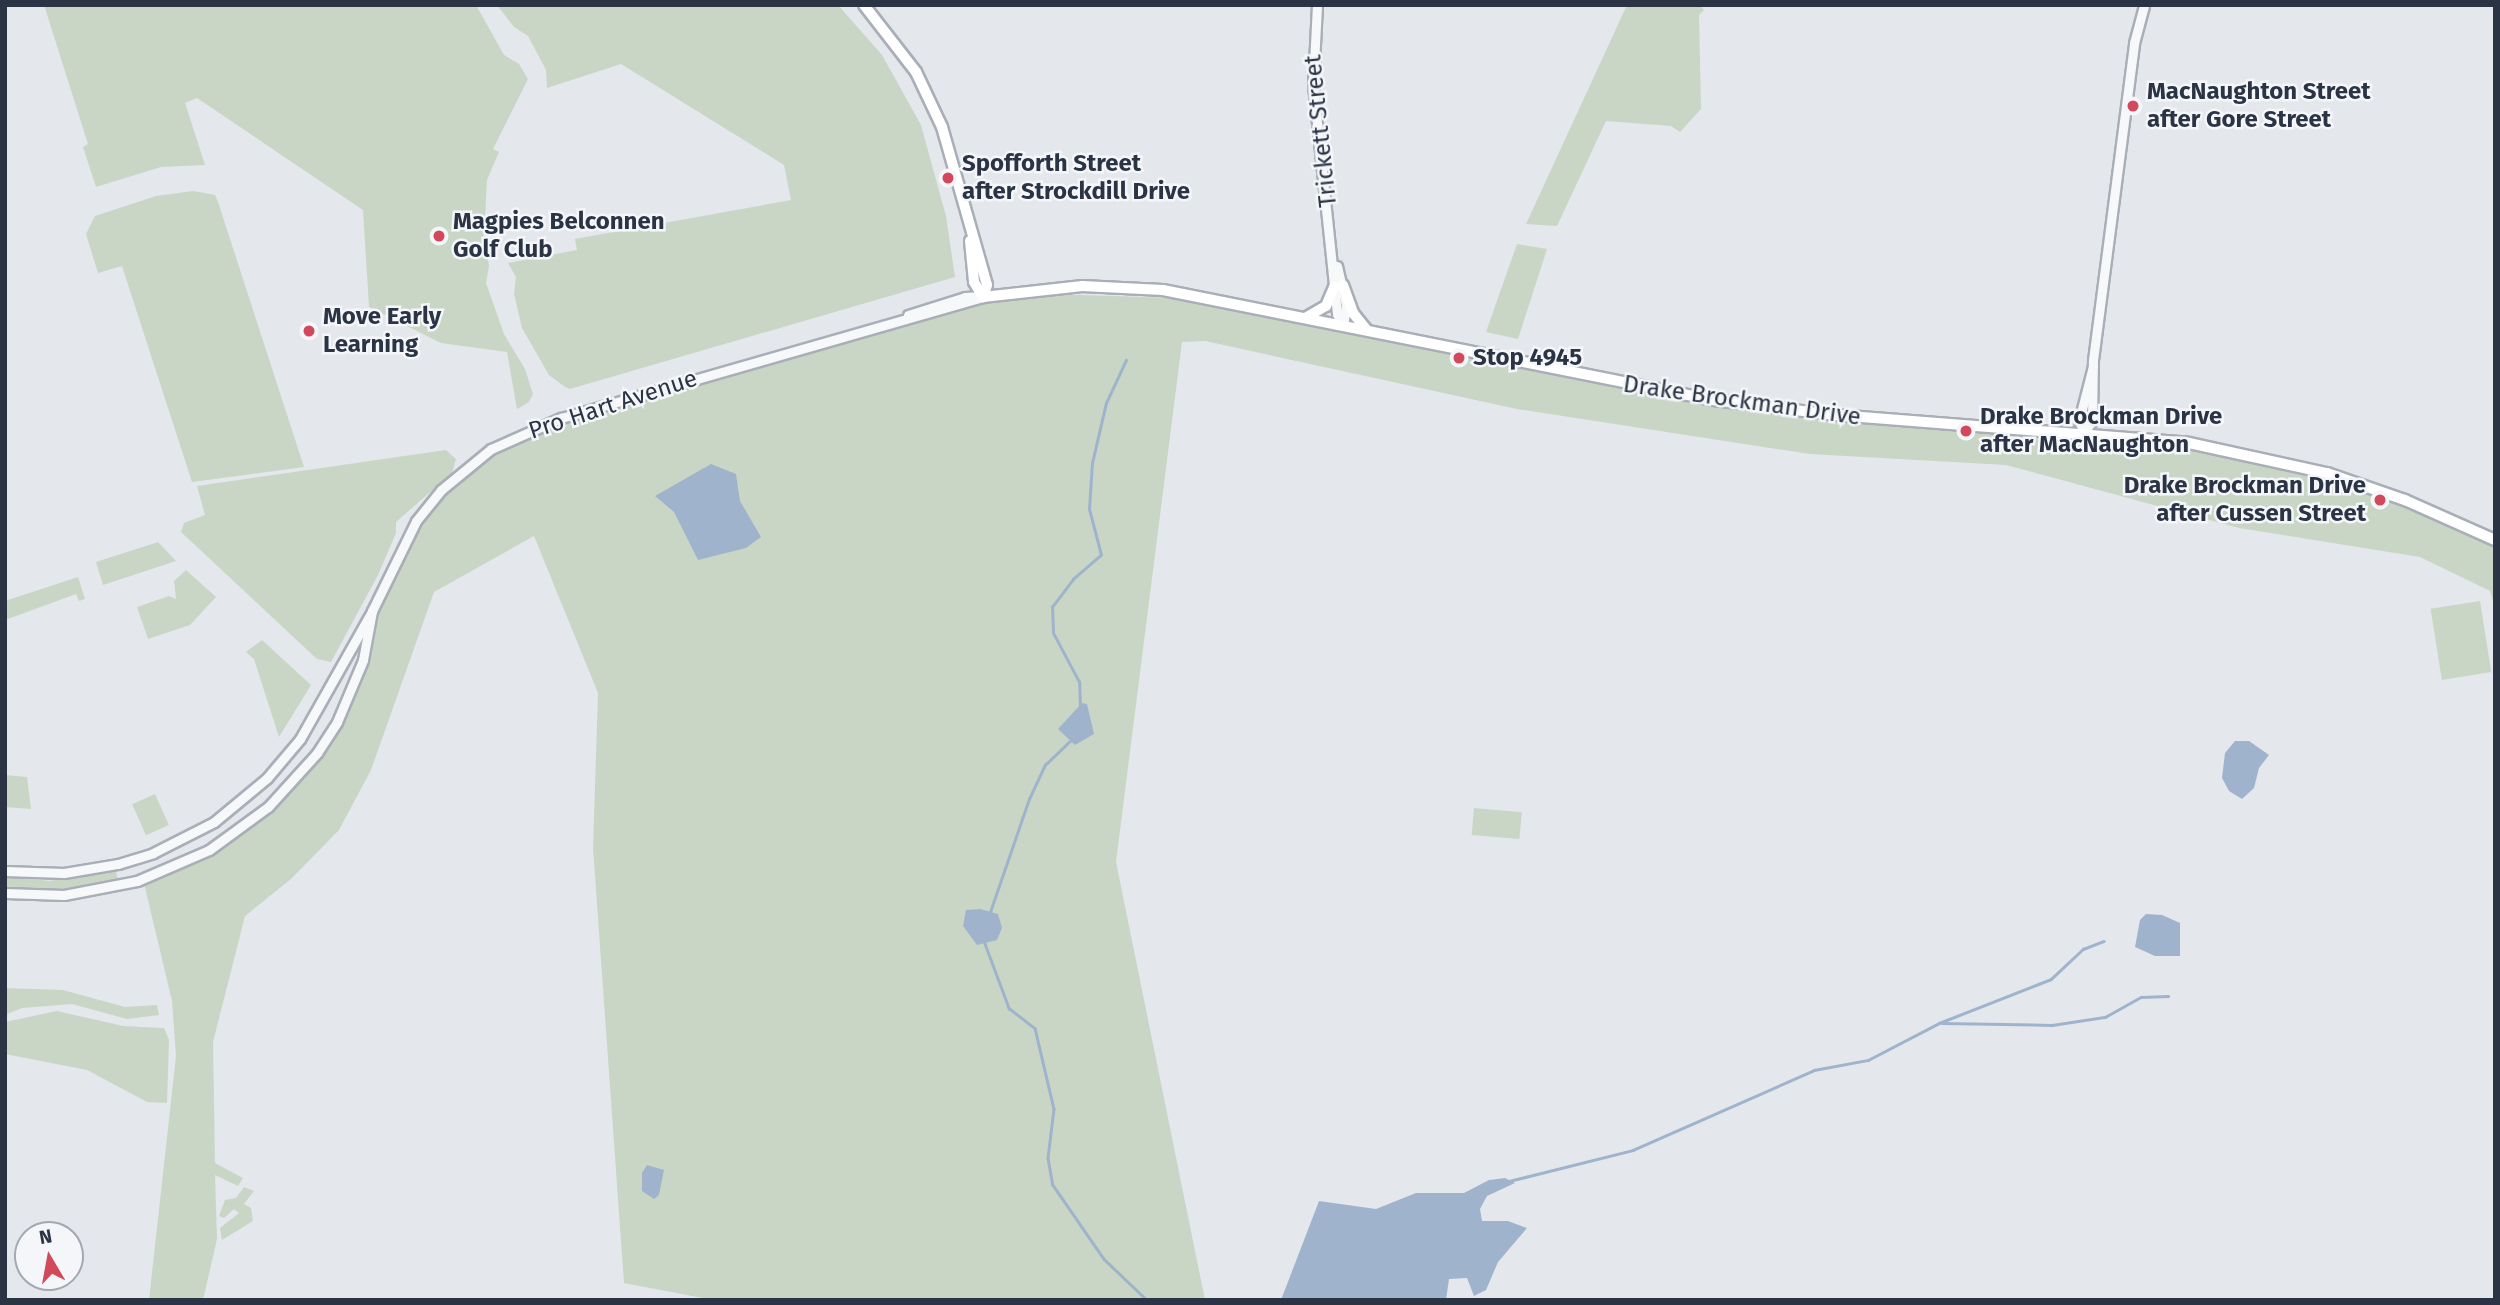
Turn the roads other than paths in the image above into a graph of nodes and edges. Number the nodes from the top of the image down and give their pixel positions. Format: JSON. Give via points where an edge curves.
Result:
{"nodes":[{"id":1,"x":864,"y":5,"type":"edge"},
{"id":2,"x":1317,"y":5,"type":"edge"},
{"id":3,"x":2144,"y":5,"type":"edge"},
{"id":4,"x":1338,"y":286,"type":"junction"},
{"id":5,"x":983,"y":297,"type":"junction"},
{"id":6,"x":1305,"y":318,"type":"junction"},
{"id":7,"x":1343,"y":326,"type":"junction"},
{"id":8,"x":1368,"y":331,"type":"junction"},
{"id":9,"x":2084,"y":432,"type":"junction"},
{"id":10,"x":2495,"y":540,"type":"edge"},
{"id":11,"x":372,"y":611,"type":"junction"},
{"id":12,"x":5,"y":871,"type":"edge"},
{"id":13,"x":5,"y":893,"type":"edge"}],
"edges":[{"from":1,"to":5,"type":"main road","via":[[898,45],[931,102],[952,155],[969,230],[974,282]]},
{"from":2,"to":4,"type":"street","name":"Trickett Street","via":[[1313,85]]},
{"from":3,"to":9,"type":"street","via":[[2134,43],[2093,366],[2079,421]]},
{"from":4,"to":6,"type":"main road","via":[[1326,306]]},
{"from":4,"to":7,"type":"street","name":"Trickett Street"},
{"from":4,"to":8,"type":"main road"},
{"from":5,"to":6,"type":"main road","name":"Drake Brockman Drive","via":[[1032,289],[1142,288]]},
{"from":5,"to":11,"type":"street","name":"Pro Hart Avenue","via":[[594,408],[508,439],[458,474],[416,521]]},
{"from":6,"to":7,"type":"main road","name":"Drake Brockman Drive"},
{"from":7,"to":8,"type":"main road","name":"Drake Brockman Drive"},
{"from":8,"to":9,"type":"main road","name":"Drake Brockman Drive","via":[[1596,380],[1754,406]]},
{"from":9,"to":10,"type":"main road","name":"Drake Brockman Drive","via":[[2189,443],[2327,473],[2405,500]]},
{"from":11,"to":12,"type":"street","name":"Pro Hart Avenue","via":[[295,746],[267,778],[214,822],[174,844],[118,864],[64,873]]},
{"from":11,"to":13,"type":"street","name":"Pro Hart Avenue","via":[[363,660],[337,722],[294,781],[240,830],[177,867],[124,885],[64,895]]}]}
